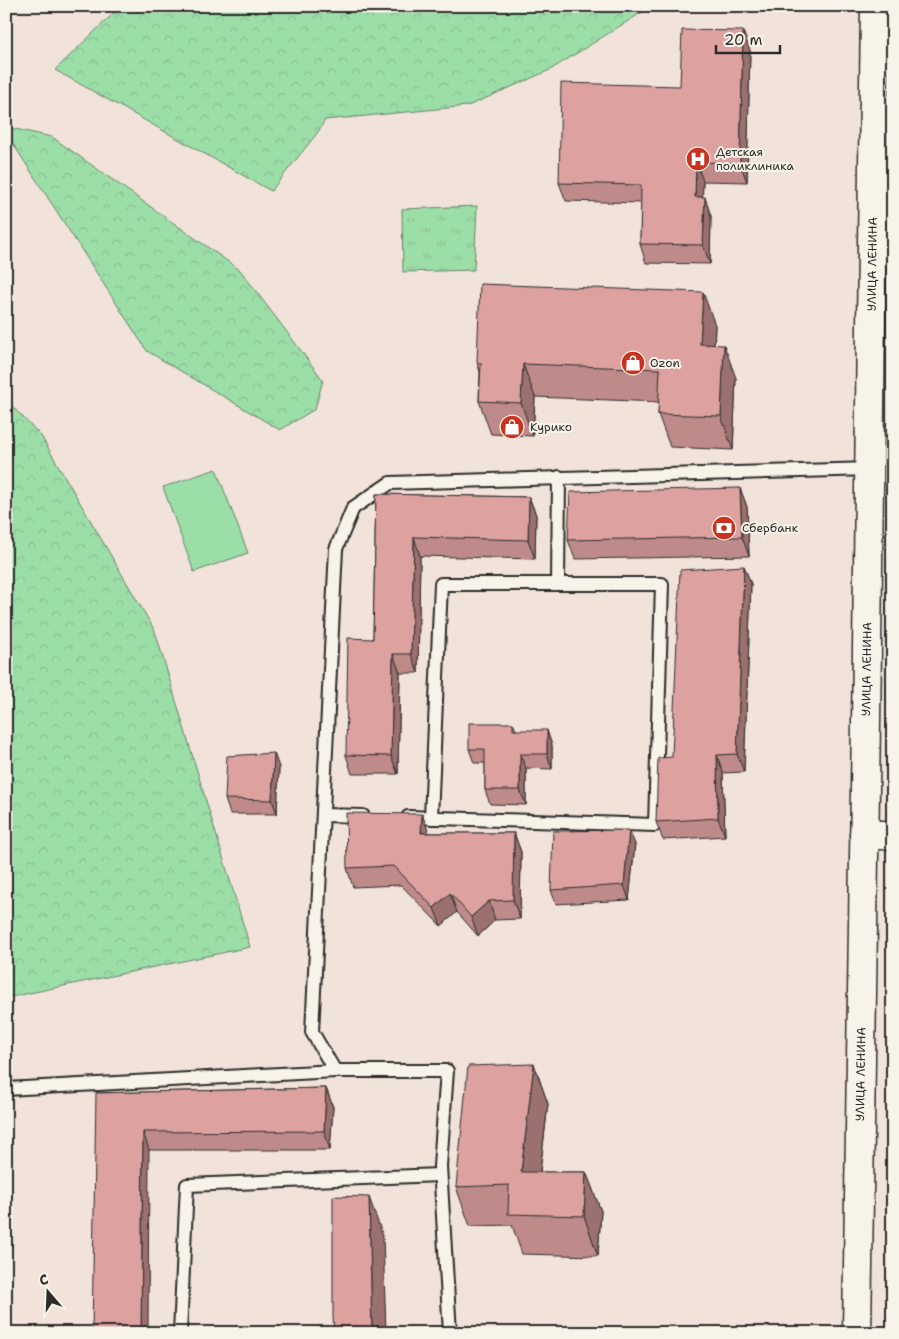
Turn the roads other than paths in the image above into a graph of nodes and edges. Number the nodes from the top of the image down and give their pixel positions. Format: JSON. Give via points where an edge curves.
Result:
{"nodes":[{"id":1,"x":875,"y":6,"type":"edge"},
{"id":2,"x":882,"y":469,"type":"edge"},
{"id":3,"x":559,"y":477,"type":"junction"},
{"id":4,"x":558,"y":584,"type":"junction"},
{"id":5,"x":323,"y":815,"type":"junction"},
{"id":6,"x":372,"y":816,"type":"edge"},
{"id":7,"x":392,"y":817,"type":"edge"},
{"id":8,"x":431,"y":818,"type":"junction"},
{"id":9,"x":893,"y":835,"type":"edge"},
{"id":10,"x":864,"y":836,"type":"junction"},
{"id":11,"x":335,"y":1071,"type":"junction"},
{"id":12,"x":6,"y":1089,"type":"edge"},
{"id":13,"x":440,"y":1175,"type":"junction"},
{"id":14,"x":180,"y":1333,"type":"edge"},
{"id":15,"x":450,"y":1333,"type":"edge"},
{"id":16,"x":857,"y":1333,"type":"edge"}],
"edges":[{"from":1,"to":2,"type":"main road","name":"УЛИЦА ЛЕНИНА"},
{"from":2,"to":3,"type":"lane"},
{"from":2,"to":10,"type":"main road","name":"УЛИЦА ЛЕНИНА"},
{"from":3,"to":4,"type":"lane"},
{"from":3,"to":5,"type":"lane","via":[[390,482],[353,508],[336,549]]},
{"from":4,"to":8,"type":"lane","via":[[441,584]]},
{"from":4,"to":8,"type":"lane","via":[[662,584],[655,824]]},
{"from":5,"to":6,"type":"lane"},
{"from":5,"to":11,"type":"lane","via":[[312,1032]]},
{"from":7,"to":8,"type":"lane"},
{"from":9,"to":10,"type":"main road"},
{"from":10,"to":16,"type":"main road","name":"УЛИЦА ЛЕНИНА"},
{"from":11,"to":12,"type":"lane"},
{"from":11,"to":13,"type":"lane","via":[[447,1071]]},
{"from":13,"to":14,"type":"lane","via":[[187,1185]]},
{"from":13,"to":15,"type":"lane"}]}
